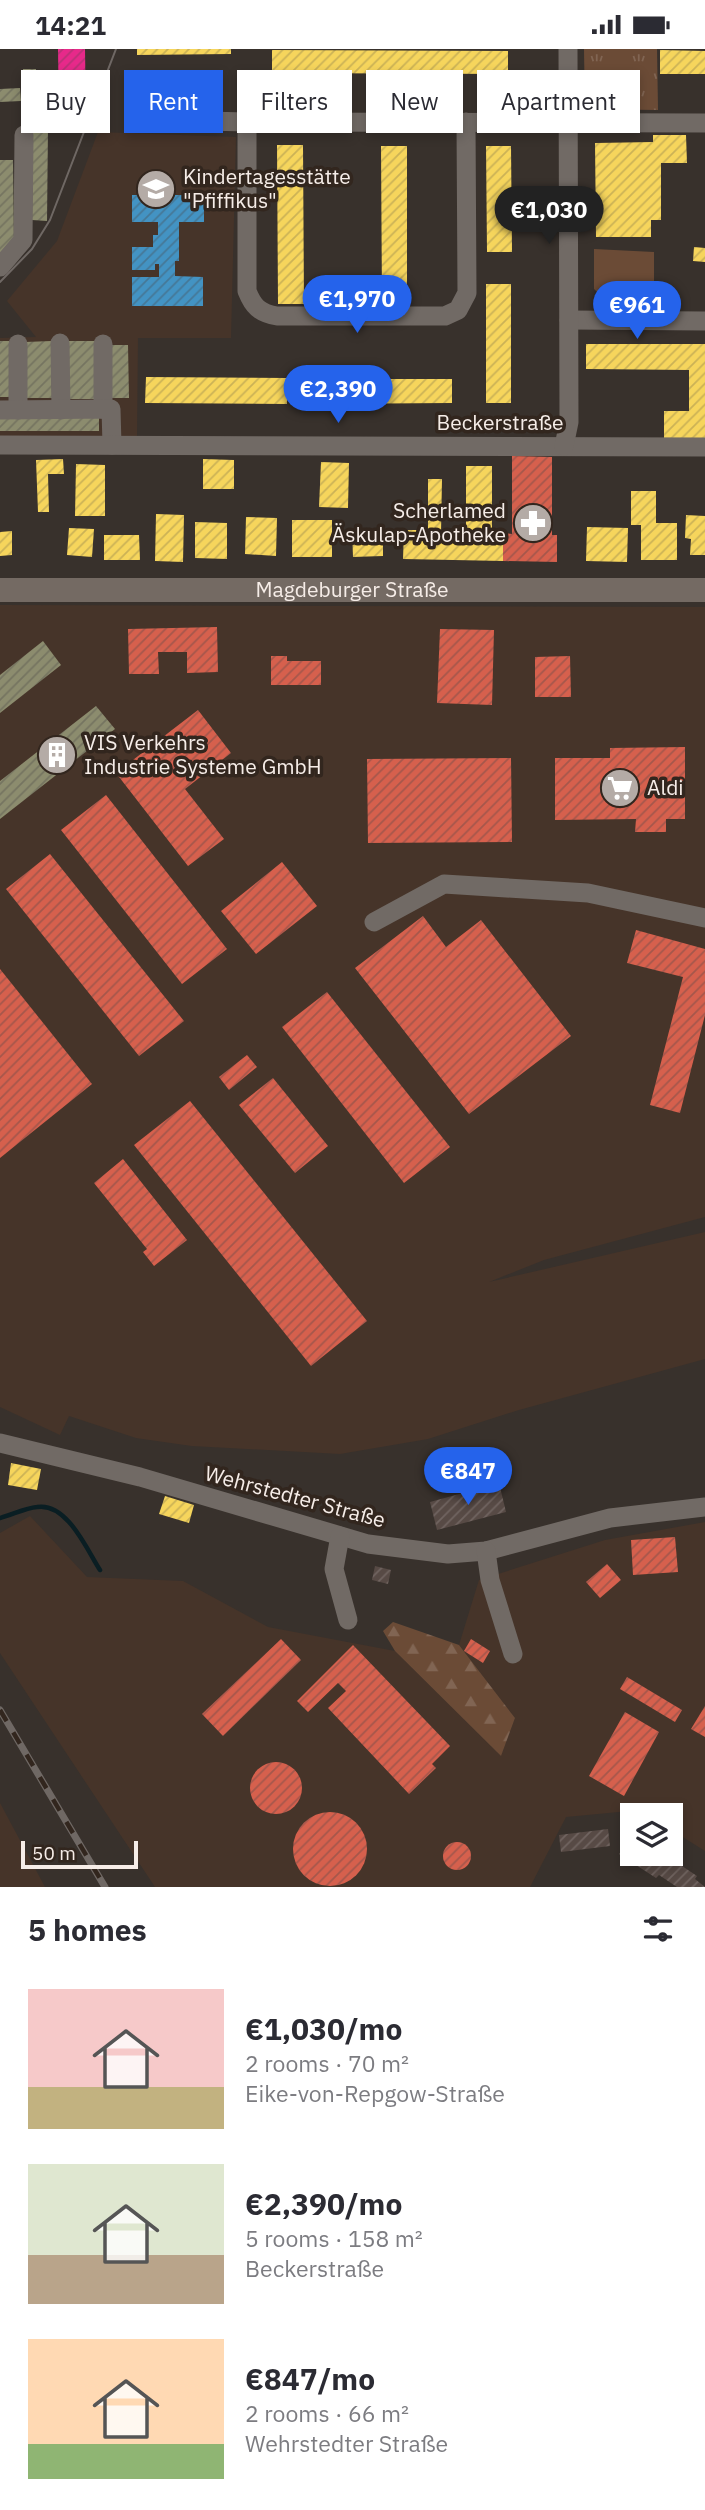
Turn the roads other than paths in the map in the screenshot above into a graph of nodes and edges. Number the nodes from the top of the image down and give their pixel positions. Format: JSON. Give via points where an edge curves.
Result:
{"nodes":[{"id":1,"x":568,"y":49,"type":"edge"},
{"id":2,"x":569,"y":70,"type":"edge"},
{"id":3,"x":352,"y":122,"type":"edge"},
{"id":4,"x":466,"y":122,"type":"junction"},
{"id":5,"x":477,"y":122,"type":"edge"},
{"id":6,"x":640,"y":123,"type":"edge"},
{"id":7,"x":705,"y":123,"type":"edge"},
{"id":8,"x":247,"y":133,"type":"edge"},
{"id":9,"x":570,"y":133,"type":"edge"},
{"id":10,"x":24,"y":135,"type":"dead end"},
{"id":11,"x":0,"y":267,"type":"edge"},
{"id":12,"x":569,"y":320,"type":"junction"},
{"id":13,"x":705,"y":321,"type":"edge"},
{"id":14,"x":60,"y":343,"type":"dead end"},
{"id":15,"x":18,"y":344,"type":"dead end"},
{"id":16,"x":103,"y":344,"type":"dead end"},
{"id":17,"x":61,"y":409,"type":"junction"},
{"id":18,"x":103,"y":409,"type":"junction"},
{"id":19,"x":9,"y":410,"type":"edge"},
{"id":20,"x":0,"y":445,"type":"edge"},
{"id":21,"x":111,"y":445,"type":"junction"},
{"id":22,"x":564,"y":446,"type":"junction"},
{"id":23,"x":705,"y":447,"type":"edge"},
{"id":24,"x":0,"y":590,"type":"edge"},
{"id":25,"x":705,"y":590,"type":"edge"},
{"id":26,"x":705,"y":918,"type":"edge"},
{"id":27,"x":374,"y":922,"type":"dead end"},
{"id":28,"x":0,"y":1443,"type":"edge"},
{"id":29,"x":698,"y":1513,"type":"edge"},
{"id":30,"x":340,"y":1537,"type":"junction"},
{"id":31,"x":486,"y":1551,"type":"junction"},
{"id":32,"x":348,"y":1620,"type":"dead end"},
{"id":33,"x":513,"y":1654,"type":"dead end"}],
"edges":[{"from":1,"to":2,"type":"street"},
{"from":3,"to":4,"type":"street"},
{"from":4,"to":5,"type":"street"},
{"from":4,"to":8,"type":"street","via":[[467,293],[458,310],[445,316],[276,316],[252,305],[247,291]]},
{"from":6,"to":7,"type":"street"},
{"from":9,"to":12,"type":"street"},
{"from":10,"to":11,"type":"street","via":[[23,240]]},
{"from":12,"to":13,"type":"street"},
{"from":12,"to":22,"type":"street","via":[[569,422]]},
{"from":14,"to":17,"type":"street"},
{"from":15,"to":19,"type":"street"},
{"from":16,"to":18,"type":"street"},
{"from":17,"to":18,"type":"street"},
{"from":17,"to":19,"type":"street"},
{"from":18,"to":21,"type":"street","via":[[111,409]]},
{"from":20,"to":21,"type":"street","name":"Beckerstraße"},
{"from":21,"to":22,"type":"street","name":"Beckerstraße"},
{"from":22,"to":23,"type":"street","name":"Beckerstraße"},
{"from":24,"to":25,"type":"main road","name":"Magdeburger Straße"},
{"from":26,"to":27,"type":"street","via":[[588,893],[444,884]]},
{"from":28,"to":30,"type":"street","name":"Wehrstedter Straße","via":[[140,1478]]},
{"from":29,"to":31,"type":"street","name":"Wehrstedter Straße","via":[[610,1518]]},
{"from":30,"to":31,"type":"street","name":"Wehrstedter Straße","via":[[448,1554]]},
{"from":30,"to":32,"type":"street","via":[[334,1569]]},
{"from":31,"to":33,"type":"street"}]}
